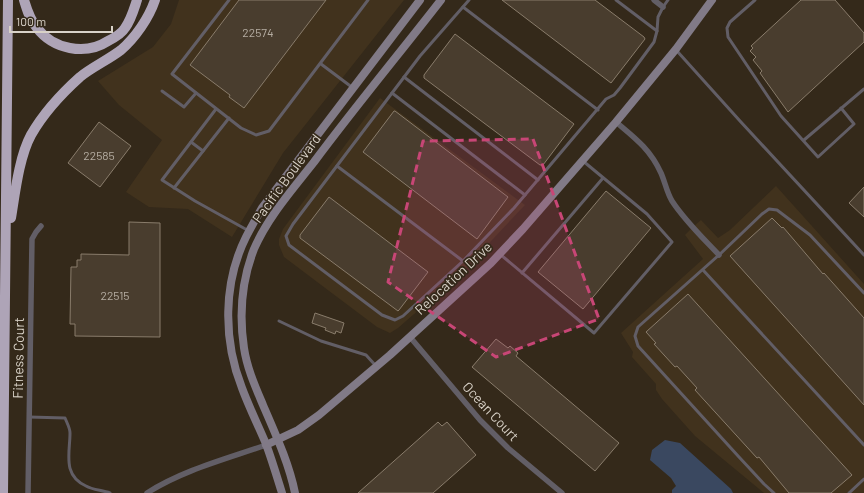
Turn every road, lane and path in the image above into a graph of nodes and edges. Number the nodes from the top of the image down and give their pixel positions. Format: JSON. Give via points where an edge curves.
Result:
{"nodes":[{"id":1,"x":8,"y":0,"type":"edge"},
{"id":2,"x":24,"y":0,"type":"edge"},
{"id":3,"x":137,"y":0,"type":"edge"},
{"id":4,"x":155,"y":0,"type":"edge"},
{"id":5,"x":229,"y":0,"type":"edge"},
{"id":6,"x":368,"y":0,"type":"edge"},
{"id":7,"x":420,"y":0,"type":"edge"},
{"id":8,"x":441,"y":0,"type":"edge"},
{"id":9,"x":469,"y":0,"type":"edge"},
{"id":10,"x":616,"y":0,"type":"edge"},
{"id":11,"x":654,"y":0,"type":"edge"},
{"id":12,"x":668,"y":0,"type":"edge"},
{"id":13,"x":712,"y":0,"type":"edge"},
{"id":14,"x":755,"y":0,"type":"edge"},
{"id":15,"x":463,"y":7,"type":"junction"},
{"id":16,"x":663,"y":7,"type":"junction"},
{"id":17,"x":657,"y":31,"type":"junction"},
{"id":18,"x":676,"y":49,"type":"junction"},
{"id":19,"x":321,"y":64,"type":"junction"},
{"id":20,"x":404,"y":77,"type":"junction"},
{"id":21,"x":353,"y":88,"type":"junction"},
{"id":22,"x":864,"y":89,"type":"edge"},
{"id":23,"x":162,"y":91,"type":"dead end"},
{"id":24,"x":196,"y":93,"type":"junction"},
{"id":25,"x":392,"y":93,"type":"junction"},
{"id":26,"x":841,"y":108,"type":"junction"},
{"id":27,"x":216,"y":109,"type":"junction"},
{"id":28,"x":598,"y":110,"type":"junction"},
{"id":29,"x":229,"y":118,"type":"junction"},
{"id":30,"x":616,"y":122,"type":"junction"},
{"id":31,"x":804,"y":140,"type":"junction"},
{"id":32,"x":191,"y":142,"type":"junction"},
{"id":33,"x":203,"y":151,"type":"junction"},
{"id":34,"x":582,"y":160,"type":"junction"},
{"id":35,"x":337,"y":166,"type":"junction"},
{"id":36,"x":603,"y":178,"type":"junction"},
{"id":37,"x":538,"y":180,"type":"junction"},
{"id":38,"x":174,"y":188,"type":"junction"},
{"id":39,"x":526,"y":195,"type":"junction"},
{"id":40,"x":41,"y":226,"type":"dead end"},
{"id":41,"x":249,"y":231,"type":"junction"},
{"id":42,"x":6,"y":247,"type":"junction"},
{"id":43,"x":499,"y":254,"type":"junction"},
{"id":44,"x":719,"y":255,"type":"junction"},
{"id":45,"x":864,"y":255,"type":"edge"},
{"id":46,"x":463,"y":261,"type":"junction"},
{"id":47,"x":703,"y":270,"type":"junction"},
{"id":48,"x":522,"y":273,"type":"junction"},
{"id":49,"x":864,"y":293,"type":"edge"},
{"id":50,"x":279,"y":321,"type":"dead end"},
{"id":51,"x":410,"y":337,"type":"junction"},
{"id":52,"x":376,"y":366,"type":"junction"},
{"id":53,"x":29,"y":417,"type":"junction"},
{"id":54,"x":278,"y":440,"type":"junction"},
{"id":55,"x":266,"y":445,"type":"junction"},
{"id":56,"x":864,"y":446,"type":"edge"},
{"id":57,"x":864,"y":479,"type":"edge"},
{"id":58,"x":96,"y":492,"type":"edge"},
{"id":59,"x":3,"y":493,"type":"edge"},
{"id":60,"x":28,"y":493,"type":"edge"},
{"id":61,"x":110,"y":493,"type":"edge"},
{"id":62,"x":147,"y":493,"type":"edge"},
{"id":63,"x":282,"y":493,"type":"edge"},
{"id":64,"x":295,"y":493,"type":"edge"},
{"id":65,"x":562,"y":493,"type":"edge"},
{"id":66,"x":774,"y":493,"type":"edge"},
{"id":67,"x":849,"y":493,"type":"edge"}],
"edges":[{"from":1,"to":42,"type":"highway"},
{"from":2,"to":3,"type":"highway","via":[[36,28],[44,35],[61,46],[82,49],[105,44],[125,29]]},
{"from":4,"to":42,"type":"highway","via":[[138,31],[121,49],[81,76],[45,115],[31,136],[19,173]]},
{"from":5,"to":24,"type":"lane","via":[[172,74]]},
{"from":6,"to":19,"type":"lane"},
{"from":7,"to":21,"type":"main road","name":"Pacific Boulevard"},
{"from":8,"to":54,"type":"main road","name":"Pacific Boulevard","via":[[273,215],[250,260],[242,301],[244,349],[254,383]]},
{"from":9,"to":15,"type":"lane"},
{"from":10,"to":17,"type":"lane"},
{"from":11,"to":16,"type":"street"},
{"from":12,"to":16,"type":"lane"},
{"from":13,"to":18,"type":"main road","name":"Relocation Drive"},
{"from":14,"to":31,"type":"lane","via":[[730,22],[727,28],[728,37],[781,116]]},
{"from":15,"to":20,"type":"lane"},
{"from":15,"to":28,"type":"lane"},
{"from":16,"to":17,"type":"lane","via":[[658,17]]},
{"from":17,"to":28,"type":"lane","via":[[654,42],[620,88]]},
{"from":18,"to":30,"type":"main road","name":"Relocation Drive"},
{"from":18,"to":45,"type":"lane"},
{"from":19,"to":21,"type":"lane"},
{"from":19,"to":29,"type":"lane","via":[[269,131],[256,135],[241,128]]},
{"from":20,"to":25,"type":"lane"},
{"from":20,"to":37,"type":"lane"},
{"from":21,"to":41,"type":"main road","name":"Pacific Boulevard","via":[[262,208]]},
{"from":22,"to":26,"type":"lane"},
{"from":23,"to":24,"type":"lane","via":[[184,107]]},
{"from":24,"to":27,"type":"lane"},
{"from":25,"to":35,"type":"lane"},
{"from":25,"to":39,"type":"lane"},
{"from":26,"to":31,"type":"lane"},
{"from":26,"to":31,"type":"lane","via":[[854,124],[818,157]]},
{"from":27,"to":29,"type":"lane"},
{"from":27,"to":32,"type":"lane"},
{"from":28,"to":37,"type":"lane"},
{"from":29,"to":33,"type":"lane"},
{"from":30,"to":34,"type":"main road","name":"Relocation Drive"},
{"from":30,"to":44,"type":"street","via":[[644,146],[661,173],[672,201]]},
{"from":32,"to":33,"type":"lane"},
{"from":32,"to":38,"type":"lane","via":[[162,180]]},
{"from":33,"to":38,"type":"lane"},
{"from":34,"to":36,"type":"lane"},
{"from":34,"to":43,"type":"main road","name":"Relocation Drive"},
{"from":35,"to":46,"type":"lane"},
{"from":35,"to":46,"type":"lane","via":[[293,224],[286,236],[289,245],[382,315],[395,320],[403,316]]},
{"from":36,"to":48,"type":"lane"},
{"from":36,"to":48,"type":"lane","via":[[647,214],[672,242],[594,333]]},
{"from":37,"to":39,"type":"lane"},
{"from":38,"to":41,"type":"lane"},
{"from":39,"to":46,"type":"lane"},
{"from":40,"to":53,"type":"street","name":"Fitness Court","via":[[32,239]]},
{"from":41,"to":55,"type":"main road","name":"Pacific Boulevard","via":[[232,280],[228,326],[241,387]]},
{"from":42,"to":59,"type":"highway"},
{"from":43,"to":48,"type":"lane"},
{"from":43,"to":51,"type":"main road","name":"Relocation Drive"},
{"from":44,"to":47,"type":"lane"},
{"from":44,"to":49,"type":"lane","via":[[762,214],[770,209],[777,210],[810,235]]},
{"from":47,"to":56,"type":"lane"},
{"from":47,"to":66,"type":"lane","via":[[638,327],[635,336],[638,346]]},
{"from":50,"to":52,"type":"lane","via":[[321,340],[366,355]]},
{"from":51,"to":52,"type":"main road","name":"Relocation Drive"},
{"from":51,"to":65,"type":"street","name":"Ocean Court","via":[[480,420],[508,448]]},
{"from":52,"to":54,"type":"main road","name":"Relocation Drive","via":[[306,425]]},
{"from":53,"to":58,"type":"lane","via":[[65,418],[70,431],[70,470],[77,480]]},
{"from":53,"to":60,"type":"street","name":"Fitness Court"},
{"from":54,"to":55,"type":"main road","name":"Relocation Drive"},
{"from":54,"to":64,"type":"main road","name":"Pacific Boulevard"},
{"from":55,"to":62,"type":"street","name":"Relocation Drive","via":[[180,475]]},
{"from":55,"to":63,"type":"main road","name":"Pacific Boulevard"},
{"from":57,"to":67,"type":"lane"},
{"from":58,"to":61,"type":"lane"}]}
